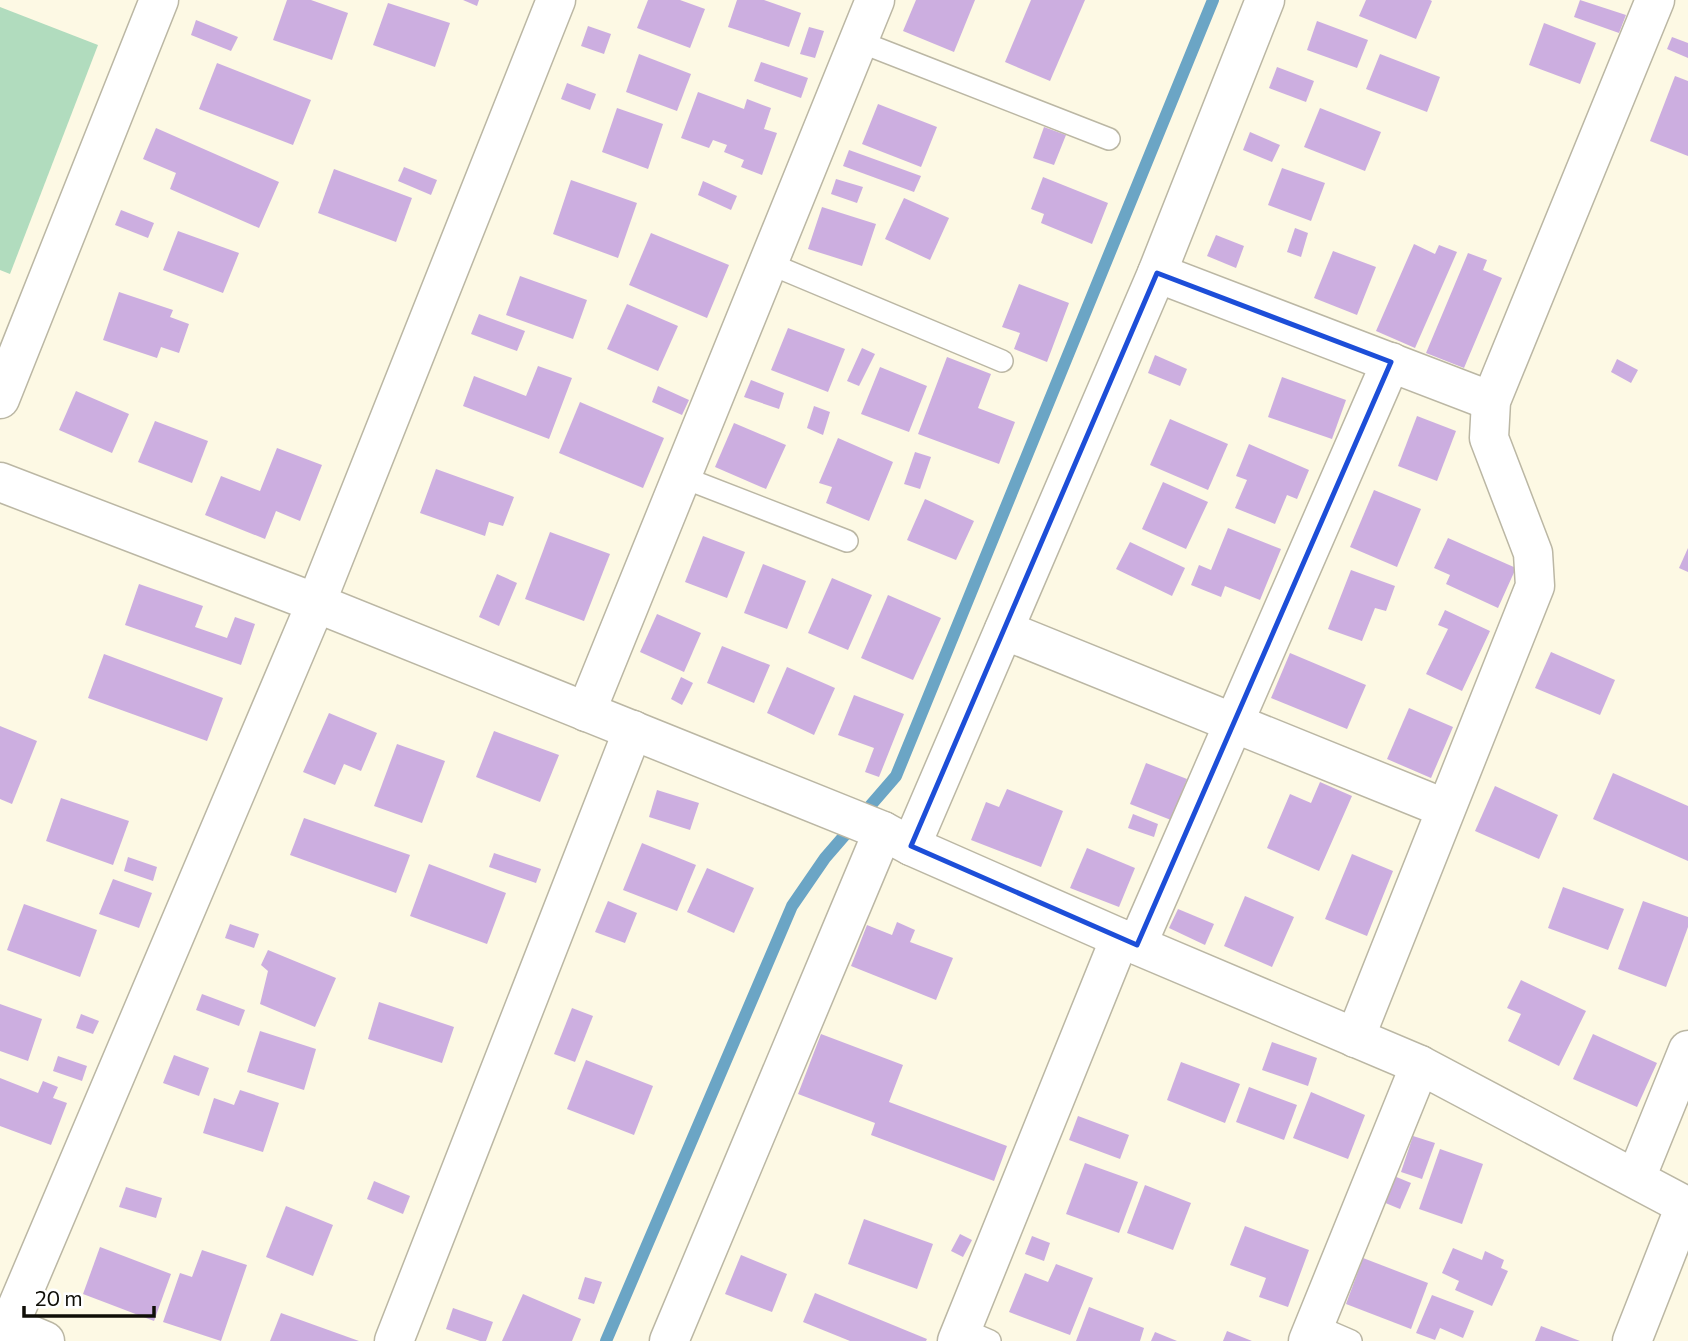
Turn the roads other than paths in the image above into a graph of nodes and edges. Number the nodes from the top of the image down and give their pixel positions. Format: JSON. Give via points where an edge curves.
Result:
{"nodes":[{"id":1,"x":159,"y":0,"type":"edge"},
{"id":2,"x":556,"y":0,"type":"edge"},
{"id":3,"x":875,"y":0,"type":"edge"},
{"id":4,"x":1265,"y":0,"type":"edge"},
{"id":5,"x":1655,"y":0,"type":"edge"},
{"id":6,"x":859,"y":41,"type":"junction"},
{"id":7,"x":1109,"y":139,"type":"dead end"},
{"id":8,"x":768,"y":264,"type":"junction"},
{"id":9,"x":1157,"y":273,"type":"junction"},
{"id":10,"x":1002,"y":361,"type":"dead end"},
{"id":11,"x":1391,"y":362,"type":"junction"},
{"id":12,"x":0,"y":399,"type":"edge"},
{"id":13,"x":1491,"y":401,"type":"junction"},
{"id":14,"x":682,"y":477,"type":"junction"},
{"id":15,"x":0,"y":482,"type":"edge"},
{"id":16,"x":847,"y":541,"type":"dead end"},
{"id":17,"x":316,"y":603,"type":"junction"},
{"id":18,"x":1004,"y":630,"type":"junction"},
{"id":19,"x":586,"y":712,"type":"junction"},
{"id":20,"x":1235,"y":723,"type":"junction"},
{"id":21,"x":633,"y":730,"type":"junction"},
{"id":22,"x":1444,"y":808,"type":"junction"},
{"id":23,"x":897,"y":838,"type":"junction"},
{"id":24,"x":1129,"y":942,"type":"junction"},
{"id":25,"x":1354,"y":1038,"type":"junction"},
{"id":26,"x":1688,"y":1050,"type":"edge"},
{"id":27,"x":1420,"y":1065,"type":"junction"},
{"id":28,"x":1636,"y":1178,"type":"junction"},
{"id":29,"x":1686,"y":1206,"type":"edge"},
{"id":30,"x":4,"y":1324,"type":"edge"},
{"id":31,"x":1311,"y":1333,"type":"edge"},
{"id":32,"x":970,"y":1337,"type":"edge"},
{"id":33,"x":45,"y":1341,"type":"edge"},
{"id":34,"x":394,"y":1341,"type":"edge"},
{"id":35,"x":668,"y":1341,"type":"edge"},
{"id":36,"x":1351,"y":1341,"type":"edge"},
{"id":37,"x":1632,"y":1341,"type":"edge"}],
"edges":[{"from":1,"to":12,"type":"street"},
{"from":2,"to":17,"type":"street"},
{"from":3,"to":6,"type":"street"},
{"from":4,"to":9,"type":"street"},
{"from":5,"to":13,"type":"street"},
{"from":6,"to":7,"type":"lane"},
{"from":6,"to":8,"type":"street"},
{"from":8,"to":10,"type":"lane"},
{"from":8,"to":14,"type":"street"},
{"from":9,"to":11,"type":"street"},
{"from":9,"to":18,"type":"street"},
{"from":11,"to":13,"type":"street"},
{"from":11,"to":20,"type":"street"},
{"from":13,"to":22,"type":"street","via":[[1489,438],[1533,553],[1535,586]]},
{"from":14,"to":16,"type":"lane"},
{"from":14,"to":19,"type":"street"},
{"from":15,"to":17,"type":"street"},
{"from":17,"to":19,"type":"street"},
{"from":17,"to":30,"type":"street"},
{"from":18,"to":20,"type":"street"},
{"from":18,"to":23,"type":"street"},
{"from":19,"to":21,"type":"street"},
{"from":20,"to":22,"type":"street"},
{"from":20,"to":24,"type":"street"},
{"from":21,"to":23,"type":"street"},
{"from":21,"to":34,"type":"street"},
{"from":22,"to":25,"type":"street"},
{"from":23,"to":24,"type":"street"},
{"from":23,"to":35,"type":"street"},
{"from":24,"to":25,"type":"street"},
{"from":24,"to":32,"type":"street"},
{"from":25,"to":27,"type":"street"},
{"from":26,"to":28,"type":"street"},
{"from":27,"to":28,"type":"street"},
{"from":27,"to":31,"type":"street"},
{"from":28,"to":29,"type":"street"},
{"from":29,"to":37,"type":"street"},
{"from":30,"to":33,"type":"street"},
{"from":31,"to":36,"type":"lane"}]}
